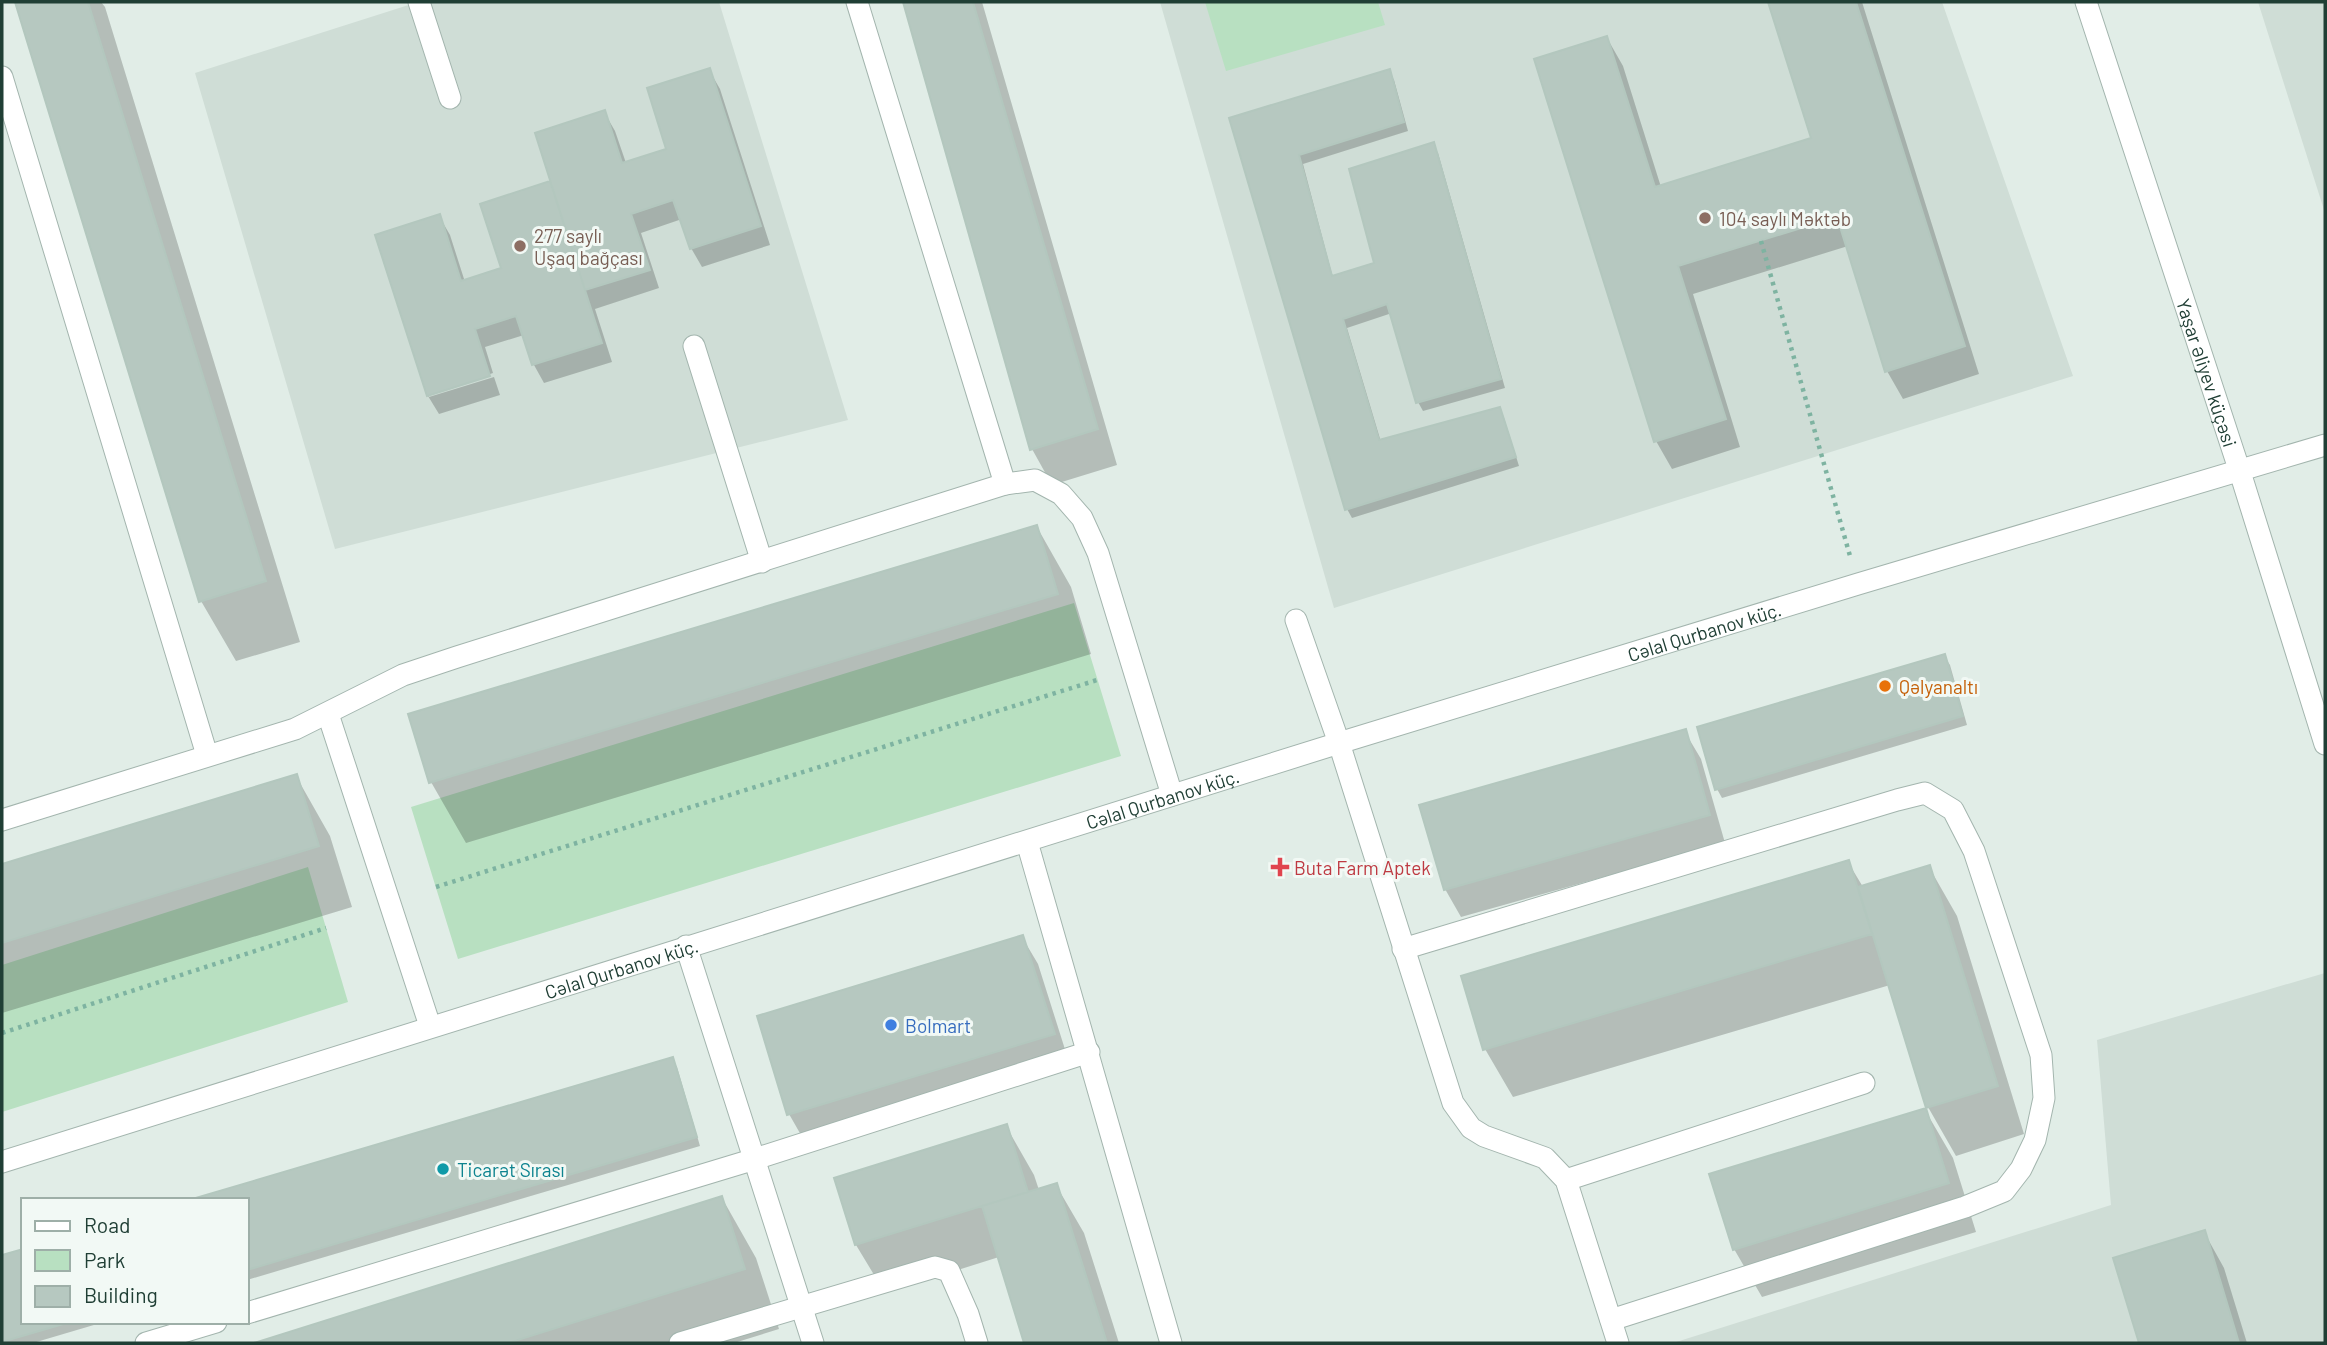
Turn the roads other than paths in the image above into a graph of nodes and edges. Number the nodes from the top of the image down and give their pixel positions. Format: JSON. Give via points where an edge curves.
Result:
{"nodes":[{"id":1,"x":419,"y":2,"type":"edge"},
{"id":2,"x":857,"y":2,"type":"edge"},
{"id":3,"x":2086,"y":2,"type":"edge"},
{"id":4,"x":2,"y":77,"type":"edge"},
{"id":5,"x":450,"y":97,"type":"dead end"},
{"id":6,"x":694,"y":346,"type":"dead end"},
{"id":7,"x":2325,"y":445,"type":"edge"},
{"id":8,"x":2240,"y":472,"type":"junction"},
{"id":9,"x":1005,"y":484,"type":"junction"},
{"id":10,"x":762,"y":562,"type":"junction"},
{"id":11,"x":1296,"y":620,"type":"dead end"},
{"id":12,"x":328,"y":714,"type":"junction"},
{"id":13,"x":1339,"y":743,"type":"junction"},
{"id":14,"x":2325,"y":744,"type":"edge"},
{"id":15,"x":207,"y":755,"type":"junction"},
{"id":16,"x":1172,"y":795,"type":"junction"},
{"id":17,"x":2,"y":820,"type":"edge"},
{"id":18,"x":1027,"y":842,"type":"junction"},
{"id":19,"x":686,"y":946,"type":"junction"},
{"id":20,"x":1402,"y":949,"type":"junction"},
{"id":21,"x":429,"y":1026,"type":"junction"},
{"id":22,"x":1088,"y":1052,"type":"junction"},
{"id":23,"x":1864,"y":1083,"type":"dead end"},
{"id":24,"x":755,"y":1159,"type":"junction"},
{"id":25,"x":2,"y":1162,"type":"edge"},
{"id":26,"x":1566,"y":1180,"type":"junction"},
{"id":27,"x":803,"y":1307,"type":"junction"},
{"id":28,"x":248,"y":1313,"type":"edge"},
{"id":29,"x":1611,"y":1320,"type":"junction"},
{"id":30,"x":209,"y":1324,"type":"edge"},
{"id":31,"x":146,"y":1343,"type":"edge"},
{"id":32,"x":680,"y":1343,"type":"edge"},
{"id":33,"x":813,"y":1343,"type":"edge"},
{"id":34,"x":977,"y":1343,"type":"edge"},
{"id":35,"x":1171,"y":1343,"type":"edge"},
{"id":36,"x":1618,"y":1343,"type":"edge"}],
"edges":[{"from":1,"to":5,"type":"street"},
{"from":2,"to":9,"type":"street"},
{"from":3,"to":8,"type":"street","name":"Yaşar Əliyev küçəsi"},
{"from":4,"to":15,"type":"street"},
{"from":6,"to":10,"type":"street"},
{"from":7,"to":8,"type":"street","name":"Cəlal Qurbanov küç."},
{"from":8,"to":13,"type":"street","name":"Cəlal Qurbanov küç.","via":[[1858,583]]},
{"from":8,"to":14,"type":"street","name":"Yaşar Əliyev küçəsi"},
{"from":9,"to":10,"type":"street"},
{"from":9,"to":16,"type":"street","via":[[1035,480],[1061,494],[1082,518],[1098,553]]},
{"from":10,"to":12,"type":"street","via":[[403,675]]},
{"from":11,"to":13,"type":"street"},
{"from":12,"to":15,"type":"street","via":[[295,729]]},
{"from":12,"to":21,"type":"street"},
{"from":13,"to":16,"type":"street","name":"Cəlal Qurbanov küç."},
{"from":13,"to":20,"type":"street"},
{"from":15,"to":17,"type":"street"},
{"from":16,"to":18,"type":"street","name":"Cəlal Qurbanov küç."},
{"from":18,"to":19,"type":"street","name":"Cəlal Qurbanov küç."},
{"from":18,"to":22,"type":"street"},
{"from":19,"to":21,"type":"street","name":"Cəlal Qurbanov küç."},
{"from":19,"to":24,"type":"street"},
{"from":20,"to":26,"type":"street","via":[[1453,1103],[1465,1120],[1484,1136],[1545,1158]]},
{"from":20,"to":29,"type":"street","via":[[1924,793],[1953,810],[1974,851],[2041,1055],[2044,1098],[2035,1140],[2021,1168],[2004,1191],[1965,1207]]},
{"from":21,"to":25,"type":"street","name":"Cəlal Qurbanov küç."},
{"from":22,"to":24,"type":"street"},
{"from":22,"to":35,"type":"street"},
{"from":23,"to":26,"type":"street"},
{"from":24,"to":27,"type":"street"},
{"from":24,"to":28,"type":"street"},
{"from":26,"to":29,"type":"street"},
{"from":27,"to":32,"type":"street"},
{"from":27,"to":33,"type":"street"},
{"from":27,"to":34,"type":"street","via":[[935,1267],[949,1271]]},
{"from":29,"to":36,"type":"street"},
{"from":30,"to":31,"type":"street"}]}
